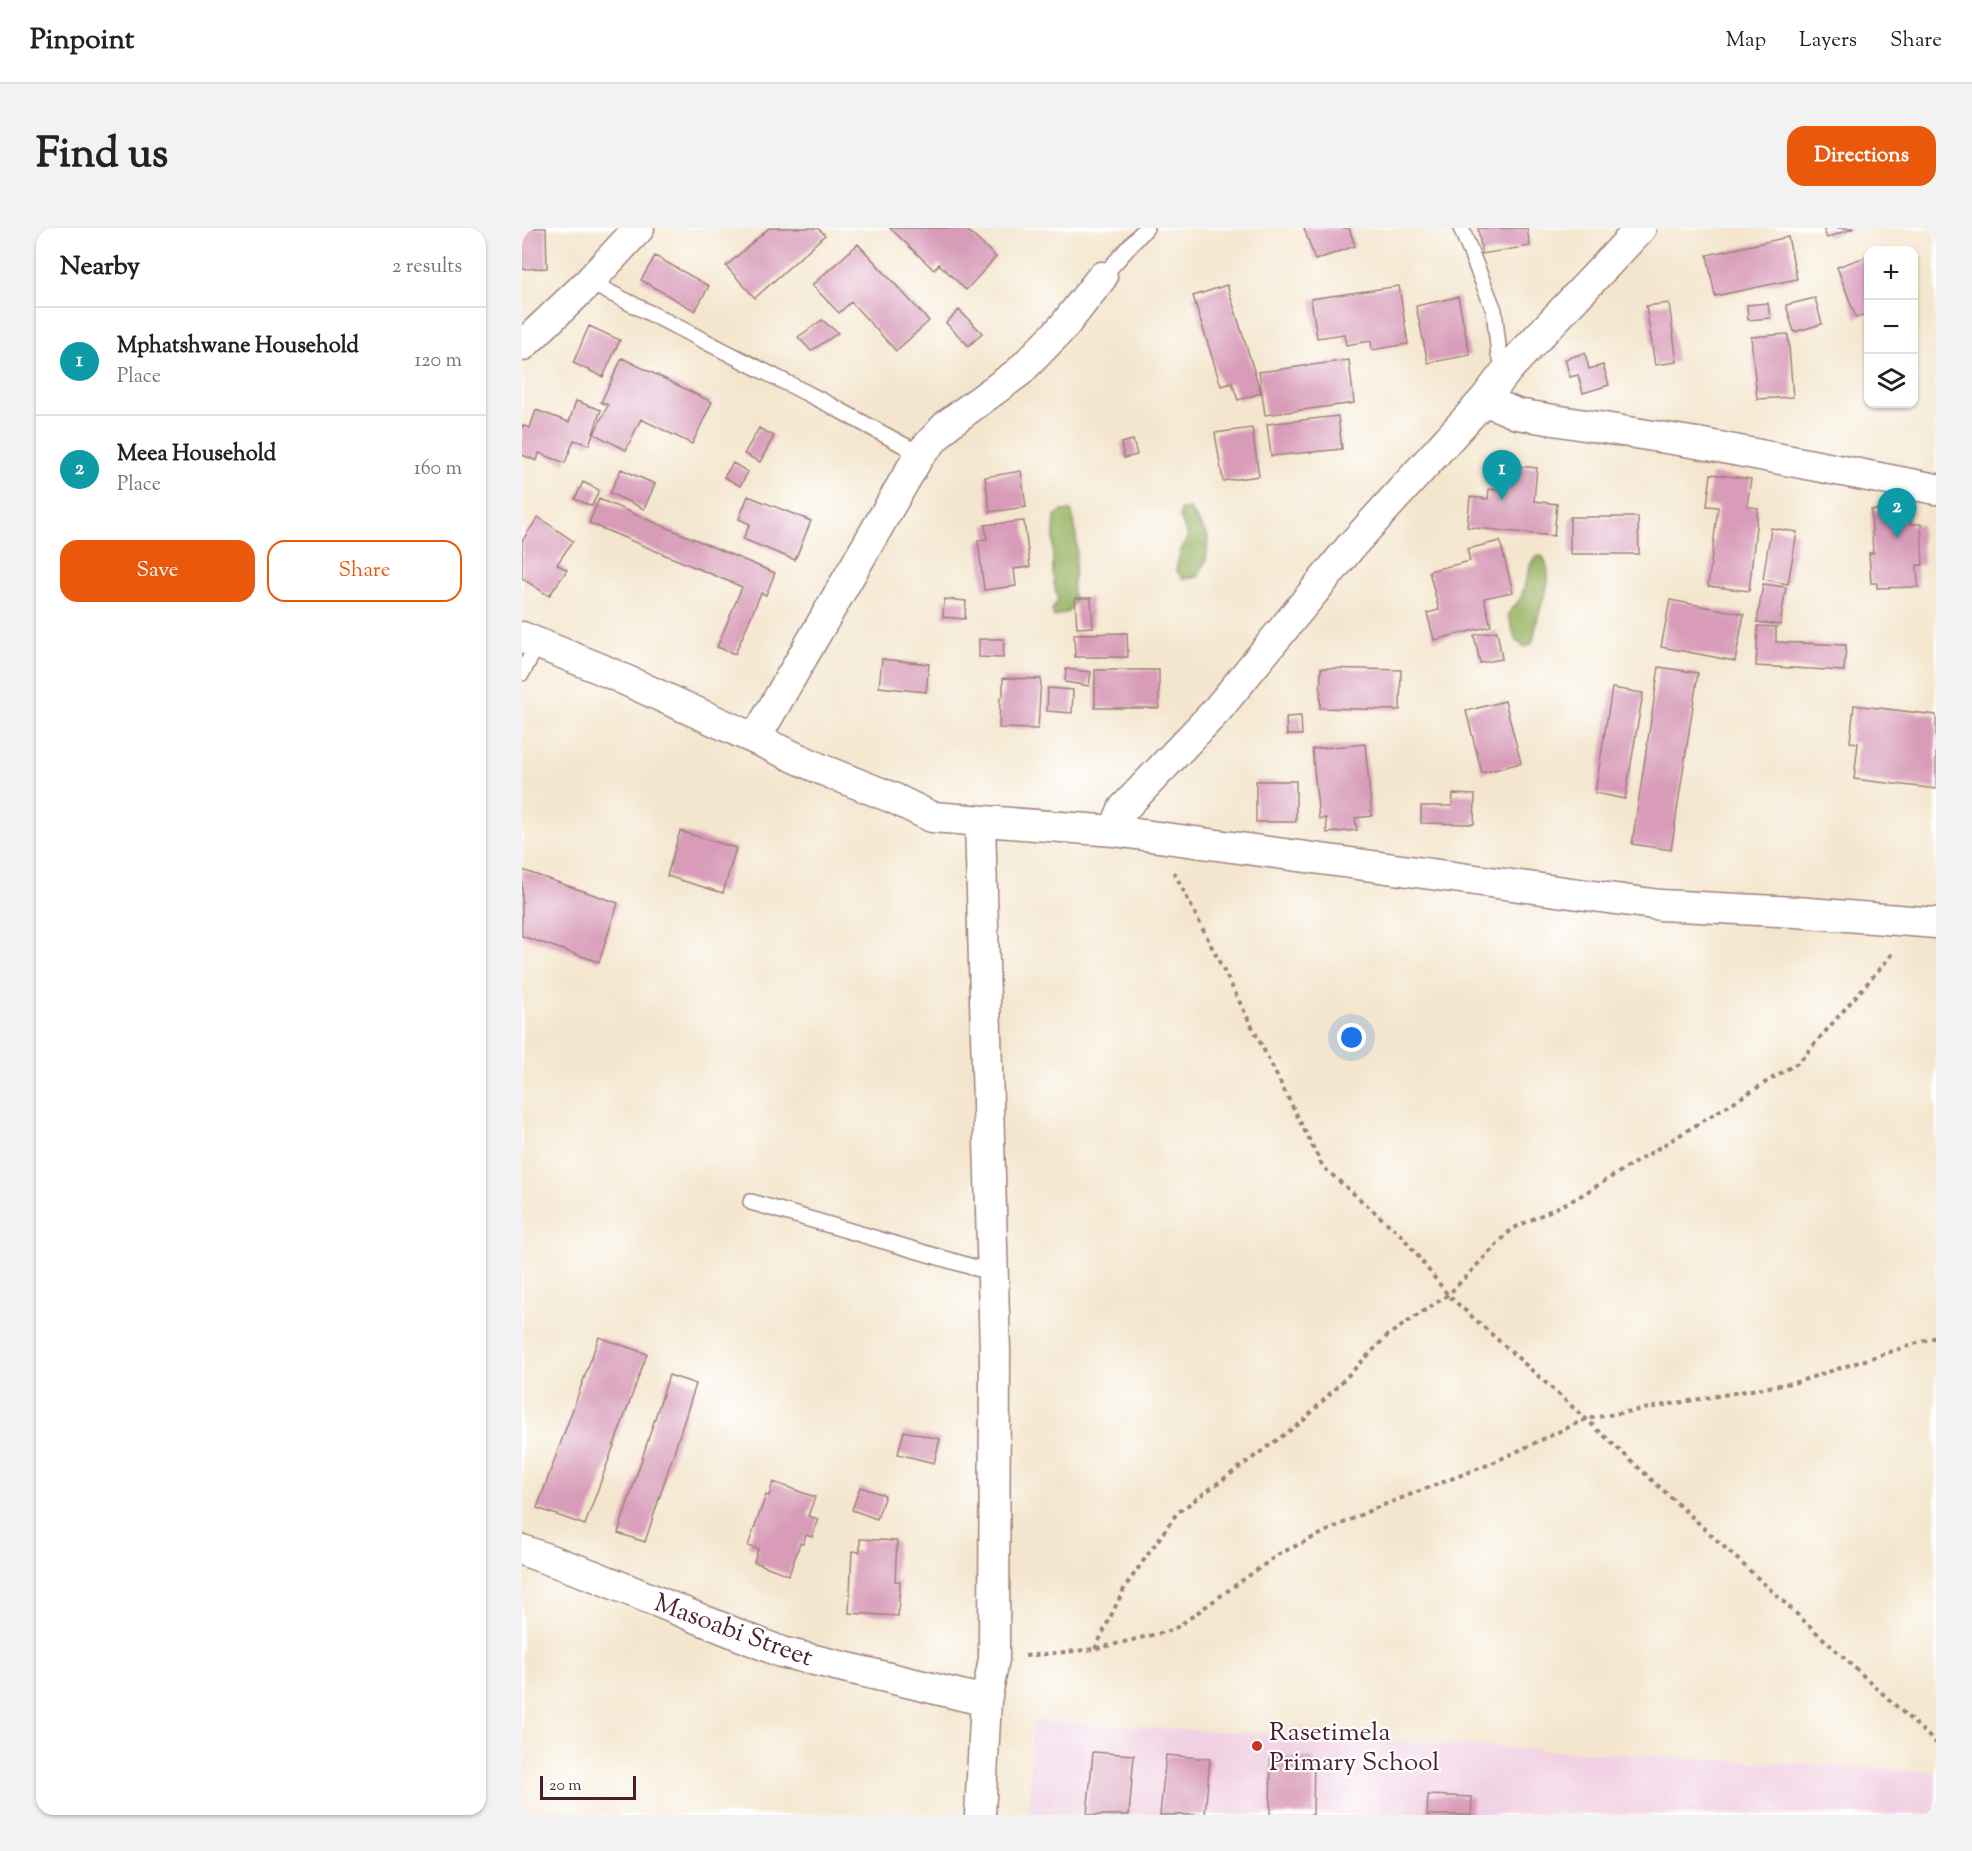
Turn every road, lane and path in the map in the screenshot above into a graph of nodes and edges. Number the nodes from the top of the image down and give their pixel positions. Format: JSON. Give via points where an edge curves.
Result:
{"nodes":[{"id":1,"x":639,"y":228,"type":"edge"},
{"id":2,"x":1146,"y":228,"type":"edge"},
{"id":3,"x":1461,"y":228,"type":"edge"},
{"id":4,"x":1641,"y":228,"type":"edge"},
{"id":5,"x":1102,"y":278,"type":"joint"},
{"id":6,"x":589,"y":282,"type":"junction"},
{"id":7,"x":522,"y":346,"type":"edge"},
{"id":8,"x":1508,"y":369,"type":"junction"},
{"id":9,"x":1484,"y":400,"type":"junction"},
{"id":10,"x":920,"y":454,"type":"junction"},
{"id":11,"x":1936,"y":489,"type":"edge"},
{"id":12,"x":530,"y":640,"type":"edge"},
{"id":13,"x":522,"y":673,"type":"edge"},
{"id":14,"x":755,"y":739,"type":"junction"},
{"id":15,"x":980,"y":821,"type":"junction"},
{"id":16,"x":1114,"y":831,"type":"junction"},
{"id":17,"x":1172,"y":867,"type":"dead end"},
{"id":18,"x":1928,"y":923,"type":"edge"},
{"id":19,"x":751,"y":1202,"type":"dead end"},
{"id":20,"x":993,"y":1273,"type":"junction"},
{"id":21,"x":1448,"y":1295,"type":"junction"},
{"id":22,"x":1936,"y":1337,"type":"edge"},
{"id":23,"x":1586,"y":1419,"type":"junction"},
{"id":24,"x":522,"y":1550,"type":"edge"},
{"id":25,"x":1095,"y":1649,"type":"junction"},
{"id":26,"x":994,"y":1659,"type":"junction"},
{"id":27,"x":986,"y":1701,"type":"junction"},
{"id":28,"x":1936,"y":1743,"type":"edge"},
{"id":29,"x":980,"y":1815,"type":"edge"}],
"edges":[{"from":1,"to":6,"type":"street"},
{"from":2,"to":5,"type":"lane"},
{"from":3,"to":8,"type":"lane","via":[[1494,310],[1499,355]]},
{"from":4,"to":8,"type":"street"},
{"from":5,"to":10,"type":"street","via":[[1063,327],[1019,372],[948,424]]},
{"from":6,"to":7,"type":"street"},
{"from":6,"to":10,"type":"lane"},
{"from":8,"to":9,"type":"street"},
{"from":9,"to":11,"type":"street","via":[[1517,414],[1703,444]]},
{"from":9,"to":16,"type":"street","via":[[1352,545],[1217,710],[1123,809]]},
{"from":10,"to":14,"type":"street"},
{"from":12,"to":13,"type":"lane"},
{"from":12,"to":14,"type":"street"},
{"from":14,"to":15,"type":"street","via":[[932,817]]},
{"from":15,"to":16,"type":"street"},
{"from":15,"to":20,"type":"street"},
{"from":16,"to":18,"type":"street","via":[[1660,905]]},
{"from":17,"to":21,"type":"path","via":[[1323,1167],[1402,1236]]},
{"from":18,"to":21,"type":"path","via":[[1799,1062],[1577,1198],[1512,1229]]},
{"from":19,"to":20,"type":"lane"},
{"from":20,"to":26,"type":"street"},
{"from":21,"to":23,"type":"path"},
{"from":21,"to":25,"type":"path","via":[[1388,1335],[1303,1420],[1177,1514],[1125,1587]]},
{"from":22,"to":23,"type":"path","via":[[1797,1383]]},
{"from":23,"to":25,"type":"path","via":[[1490,1464],[1373,1509],[1279,1554],[1173,1630]]},
{"from":23,"to":28,"type":"path"},
{"from":24,"to":27,"type":"street","name":"Masoabi Street","via":[[781,1652]]},
{"from":25,"to":26,"type":"path"},
{"from":26,"to":27,"type":"street"},
{"from":27,"to":29,"type":"street"}]}
